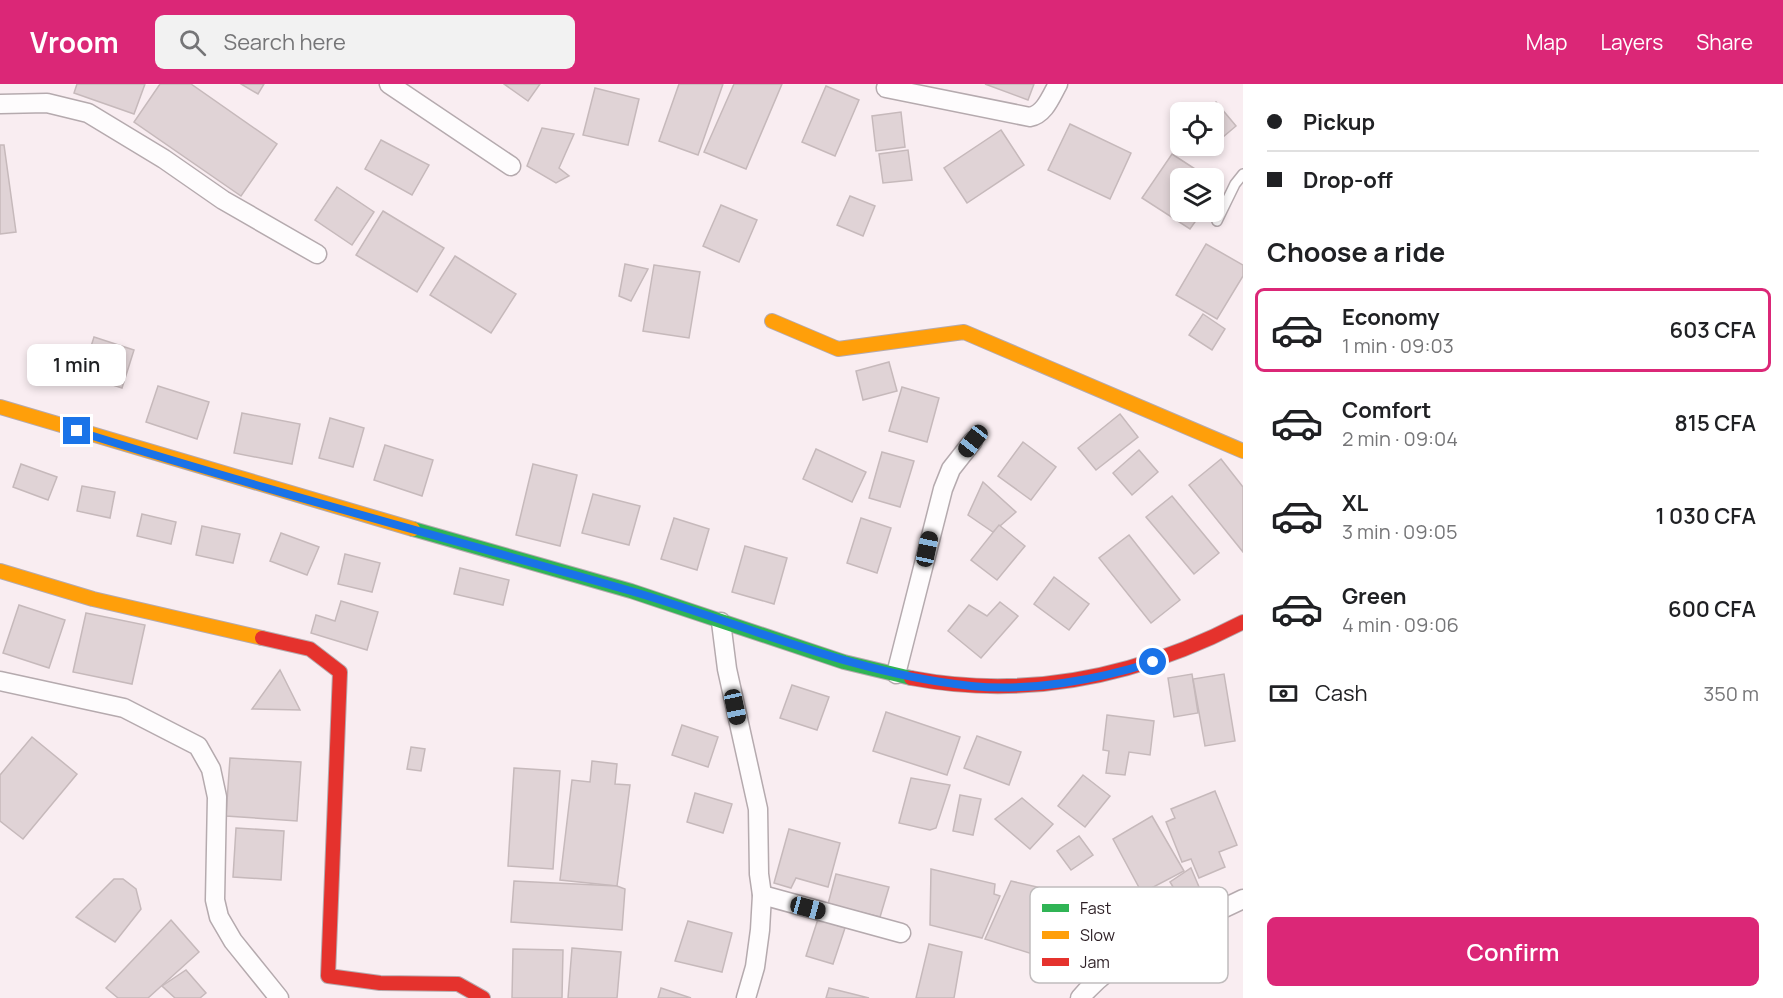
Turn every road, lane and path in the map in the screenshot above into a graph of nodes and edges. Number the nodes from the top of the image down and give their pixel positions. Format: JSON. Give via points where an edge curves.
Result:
{"nodes":[{"id":1,"x":389,"y":84,"type":"edge"},
{"id":2,"x":1058,"y":84,"type":"edge"},
{"id":3,"x":886,"y":88,"type":"dead end"},
{"id":4,"x":0,"y":104,"type":"edge"},
{"id":5,"x":511,"y":166,"type":"dead end"},
{"id":6,"x":1243,"y":174,"type":"edge"},
{"id":7,"x":1224,"y":208,"type":"edge"},
{"id":8,"x":317,"y":254,"type":"dead end"},
{"id":9,"x":772,"y":321,"type":"dead end"},
{"id":10,"x":0,"y":407,"type":"edge"},
{"id":11,"x":973,"y":441,"type":"dead end"},
{"id":12,"x":1243,"y":451,"type":"edge"},
{"id":13,"x":0,"y":571,"type":"edge"},
{"id":14,"x":722,"y":622,"type":"junction"},
{"id":15,"x":1243,"y":622,"type":"edge"},
{"id":16,"x":896,"y":674,"type":"junction"},
{"id":17,"x":0,"y":681,"type":"edge"},
{"id":18,"x":762,"y":895,"type":"junction"},
{"id":19,"x":1243,"y":899,"type":"edge"},
{"id":20,"x":1228,"y":906,"type":"edge"},
{"id":21,"x":901,"y":933,"type":"dead end"},
{"id":22,"x":1093,"y":983,"type":"edge"},
{"id":23,"x":279,"y":998,"type":"edge"},
{"id":24,"x":483,"y":998,"type":"edge"},
{"id":25,"x":746,"y":998,"type":"edge"},
{"id":26,"x":1080,"y":998,"type":"edge"}],
"edges":[{"from":1,"to":5,"type":"street"},
{"from":2,"to":3,"type":"street","via":[[1047,105],[1037,116],[1030,117]]},
{"from":4,"to":8,"type":"street","via":[[47,103],[88,113]]},
{"from":6,"to":7,"type":"lane"},
{"from":9,"to":12,"type":"street","via":[[838,349],[964,332]]},
{"from":10,"to":14,"type":"street","via":[[633,592]]},
{"from":11,"to":16,"type":"street","via":[[951,469],[943,489]]},
{"from":13,"to":24,"type":"street","via":[[93,599],[310,649],[340,672],[328,976],[380,983],[458,984]]},
{"from":14,"to":16,"type":"street"},
{"from":14,"to":18,"type":"street","via":[[727,669],[758,809]]},
{"from":15,"to":16,"type":"street","via":[[1175,655],[1071,681],[975,687]]},
{"from":17,"to":23,"type":"street","via":[[124,708],[198,746],[211,769],[217,797],[215,900],[219,917],[233,941]]},
{"from":18,"to":21,"type":"street"},
{"from":18,"to":25,"type":"street","via":[[755,967]]},
{"from":19,"to":20,"type":"street"},
{"from":22,"to":26,"type":"street"}]}
